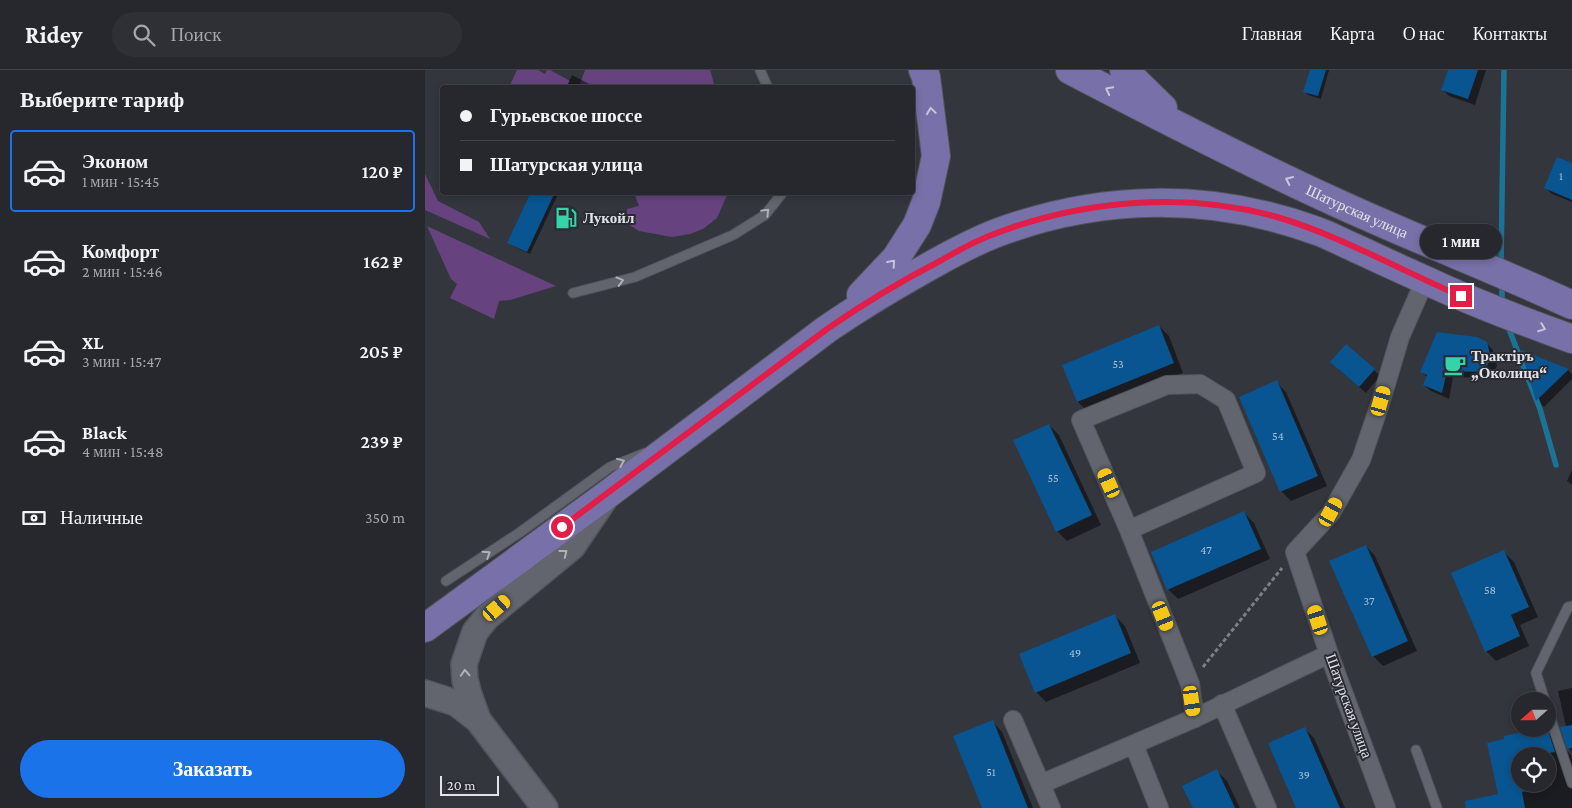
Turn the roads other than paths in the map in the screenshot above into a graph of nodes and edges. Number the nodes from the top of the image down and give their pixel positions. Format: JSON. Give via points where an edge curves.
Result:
{"nodes":[{"id":1,"x":760,"y":70,"type":"edge"},
{"id":2,"x":923,"y":70,"type":"edge"},
{"id":3,"x":1070,"y":70,"type":"edge"},
{"id":4,"x":1124,"y":70,"type":"edge"},
{"id":5,"x":767,"y":85,"type":"edge"},
{"id":6,"x":1199,"y":137,"type":"junction"},
{"id":7,"x":781,"y":195,"type":"edge"},
{"id":8,"x":1413,"y":275,"type":"junction"},
{"id":9,"x":573,"y":293,"type":"dead end"},
{"id":10,"x":1572,"y":305,"type":"edge"},
{"id":11,"x":835,"y":324,"type":"junction"},
{"id":12,"x":1572,"y":339,"type":"edge"},
{"id":13,"x":681,"y":438,"type":"junction"},
{"id":14,"x":608,"y":494,"type":"junction"},
{"id":15,"x":1129,"y":530,"type":"junction"},
{"id":16,"x":446,"y":581,"type":"dead end"},
{"id":17,"x":1572,"y":606,"type":"edge"},
{"id":18,"x":425,"y":628,"type":"edge"},
{"id":19,"x":1329,"y":654,"type":"junction"},
{"id":20,"x":1542,"y":692,"type":"edge"},
{"id":21,"x":425,"y":693,"type":"edge"},
{"id":22,"x":1222,"y":704,"type":"junction"},
{"id":23,"x":1195,"y":718,"type":"junction"},
{"id":24,"x":478,"y":720,"type":"junction"},
{"id":25,"x":1013,"y":720,"type":"dead end"},
{"id":26,"x":1556,"y":735,"type":"edge"},
{"id":27,"x":1134,"y":745,"type":"junction"},
{"id":28,"x":1416,"y":750,"type":"dead end"},
{"id":29,"x":1572,"y":783,"type":"edge"},
{"id":30,"x":1041,"y":784,"type":"junction"},
{"id":31,"x":545,"y":808,"type":"edge"},
{"id":32,"x":1051,"y":808,"type":"edge"},
{"id":33,"x":1159,"y":808,"type":"edge"},
{"id":34,"x":1267,"y":808,"type":"edge"},
{"id":35,"x":1386,"y":808,"type":"edge"},
{"id":36,"x":1437,"y":808,"type":"edge"}],
"edges":[{"from":1,"to":5,"type":"lane"},
{"from":11,"to":2,"type":"main road","one_way":true,"via":[[896,258],[917,225],[926,202],[937,156]]},
{"from":6,"to":3,"type":"main road","one_way":true},
{"from":4,"to":6,"type":"main road","via":[[1157,104]]},
{"from":10,"to":6,"type":"main road","name":"Шатурская улица","one_way":true,"via":[[1343,206]]},
{"from":9,"to":7,"type":"lane","one_way":true,"via":[[635,277],[733,235],[765,215]]},
{"from":8,"to":11,"type":"main road","via":[[1318,231],[1275,217],[1204,204],[1137,202],[1076,210],[993,234],[891,288]]},
{"from":8,"to":12,"type":"main road","one_way":true},
{"from":8,"to":19,"type":"street","name":"Шатурская улица","via":[[1400,337],[1361,460],[1331,512],[1295,552]]},
{"from":11,"to":13,"type":"main road"},
{"from":13,"to":14,"type":"main road"},
{"from":16,"to":13,"type":"lane","one_way":true,"via":[[519,533],[609,467]]},
{"from":14,"to":18,"type":"main road"},
{"from":24,"to":14,"type":"main road","one_way":true,"via":[[465,680],[464,664],[475,632],[487,617],[572,547]]},
{"from":15,"to":15,"type":"street","via":[[1081,420],[1167,385],[1199,384],[1226,400],[1256,473]]},
{"from":15,"to":23,"type":"street","via":[[1190,684]]},
{"from":17,"to":20,"type":"lane","via":[[1568,607],[1536,673]]},
{"from":19,"to":22,"type":"street"},
{"from":19,"to":35,"type":"street","name":"Шатурская улица"},
{"from":21,"to":24,"type":"main road","via":[[456,704]]},
{"from":22,"to":23,"type":"street"},
{"from":22,"to":34,"type":"street"},
{"from":23,"to":27,"type":"street"},
{"from":24,"to":31,"type":"main road"},
{"from":25,"to":30,"type":"street"},
{"from":26,"to":29,"type":"lane"},
{"from":27,"to":30,"type":"street"},
{"from":27,"to":33,"type":"street"},
{"from":28,"to":36,"type":"lane"},
{"from":30,"to":32,"type":"street"}]}
